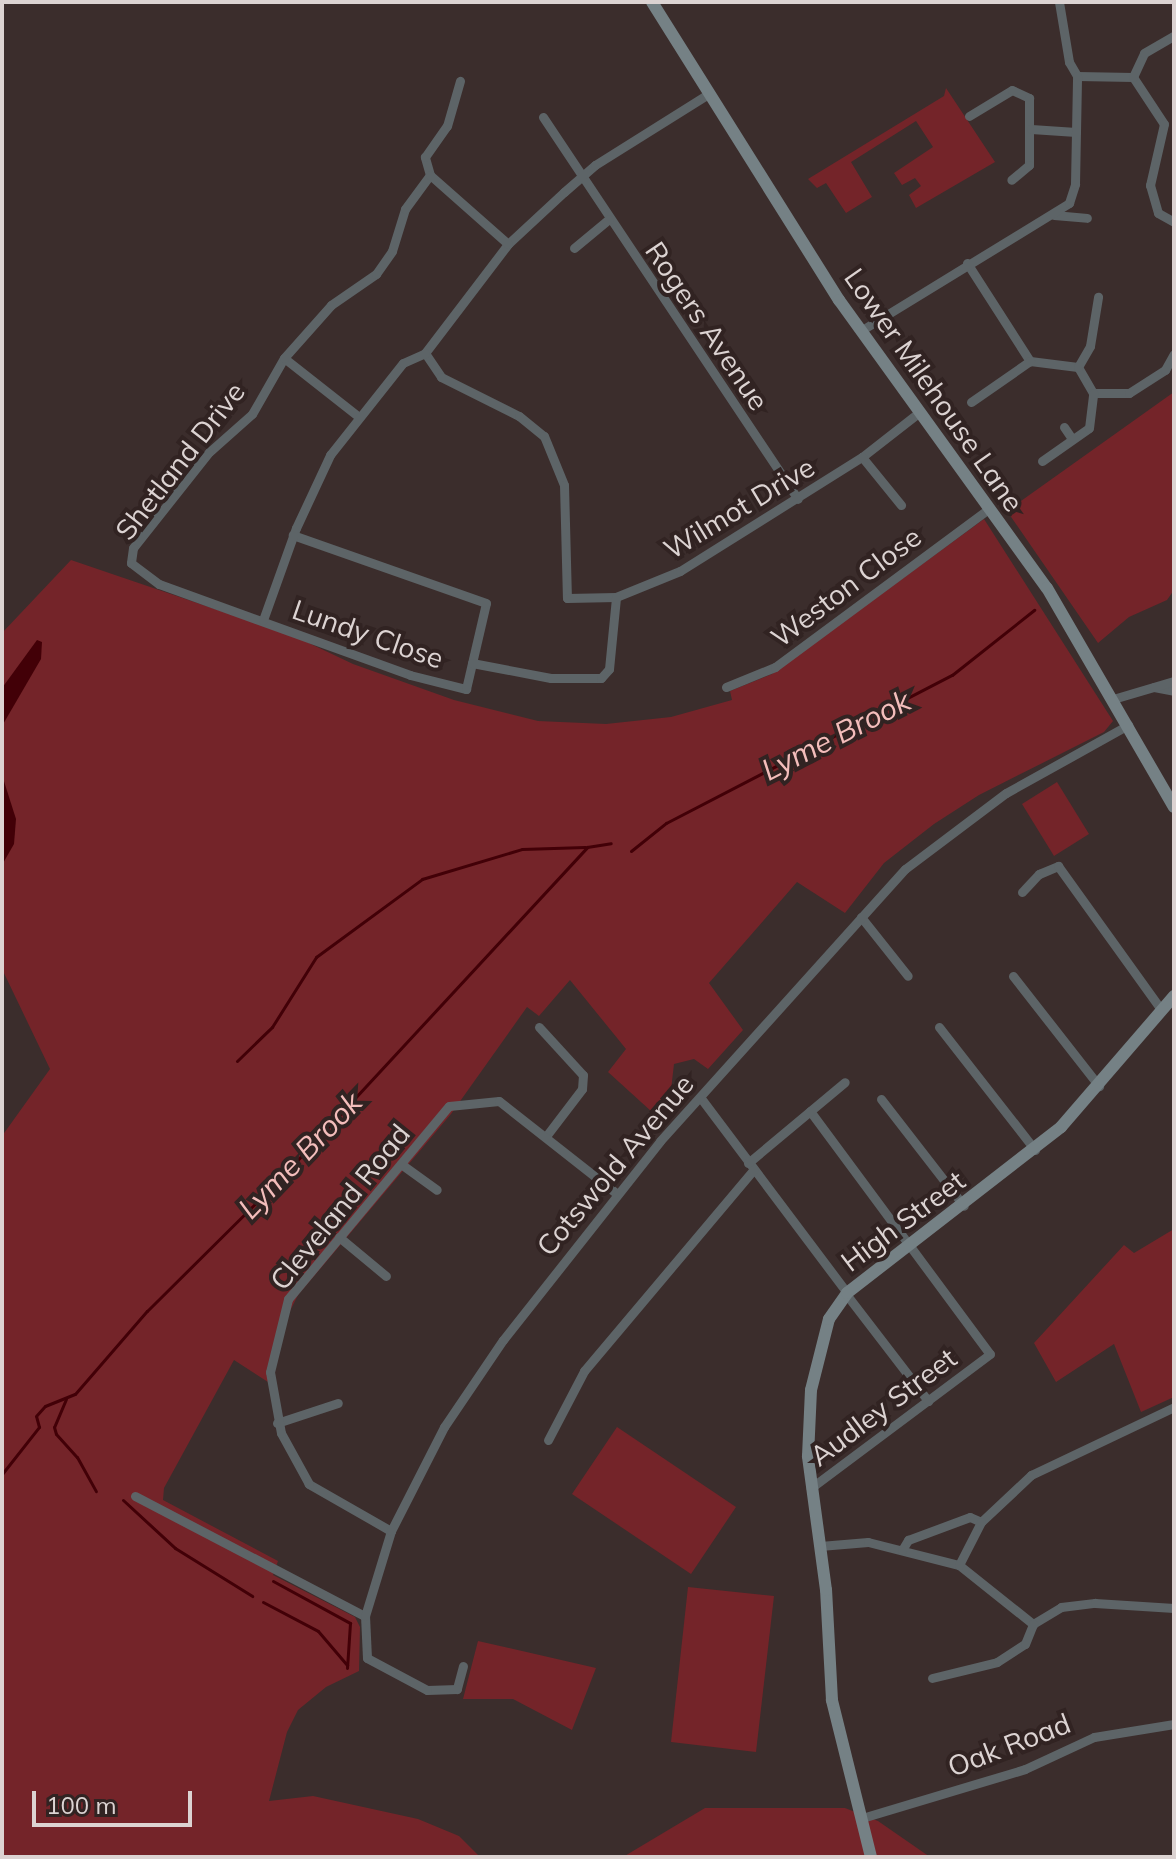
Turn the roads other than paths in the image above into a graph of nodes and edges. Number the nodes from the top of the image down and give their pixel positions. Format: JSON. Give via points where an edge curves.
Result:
{"nodes":[{"id":1,"x":652,"y":2,"type":"edge"},
{"id":2,"x":1059,"y":2,"type":"edge"},
{"id":3,"x":1174,"y":36,"type":"edge"},
{"id":4,"x":1077,"y":76,"type":"junction"},
{"id":5,"x":1133,"y":77,"type":"junction"},
{"id":6,"x":460,"y":81,"type":"dead end"},
{"id":7,"x":708,"y":94,"type":"junction"},
{"id":8,"x":969,"y":116,"type":"dead end"},
{"id":9,"x":543,"y":117,"type":"dead end"},
{"id":10,"x":1169,"y":123,"type":"edge"},
{"id":11,"x":1031,"y":129,"type":"junction"},
{"id":12,"x":1076,"y":132,"type":"junction"},
{"id":13,"x":430,"y":175,"type":"junction"},
{"id":14,"x":582,"y":177,"type":"junction"},
{"id":15,"x":1011,"y":180,"type":"dead end"},
{"id":16,"x":1054,"y":215,"type":"junction"},
{"id":17,"x":1087,"y":218,"type":"dead end"},
{"id":18,"x":609,"y":219,"type":"junction"},
{"id":19,"x":1174,"y":222,"type":"edge"},
{"id":20,"x":508,"y":244,"type":"junction"},
{"id":21,"x":574,"y":248,"type":"dead end"},
{"id":22,"x":967,"y":263,"type":"junction"},
{"id":23,"x":1098,"y":297,"type":"dead end"},
{"id":24,"x":862,"y":330,"type":"junction"},
{"id":25,"x":425,"y":353,"type":"junction"},
{"id":26,"x":1174,"y":354,"type":"edge"},
{"id":27,"x":284,"y":358,"type":"junction"},
{"id":28,"x":1030,"y":361,"type":"junction"},
{"id":29,"x":1078,"y":367,"type":"junction"},
{"id":30,"x":1093,"y":393,"type":"junction"},
{"id":31,"x":971,"y":402,"type":"dead end"},
{"id":32,"x":917,"y":414,"type":"junction"},
{"id":33,"x":359,"y":417,"type":"junction"},
{"id":34,"x":1064,"y":427,"type":"dead end"},
{"id":35,"x":1072,"y":439,"type":"junction"},
{"id":36,"x":862,"y":457,"type":"junction"},
{"id":37,"x":1042,"y":461,"type":"dead end"},
{"id":38,"x":798,"y":499,"type":"junction"},
{"id":39,"x":901,"y":505,"type":"dead end"},
{"id":40,"x":987,"y":510,"type":"junction"},
{"id":41,"x":293,"y":535,"type":"junction"},
{"id":42,"x":616,"y":597,"type":"junction"},
{"id":43,"x":263,"y":620,"type":"junction"},
{"id":44,"x":472,"y":663,"type":"junction"},
{"id":45,"x":1174,"y":681,"type":"edge"},
{"id":46,"x":726,"y":687,"type":"dead end"},
{"id":47,"x":1153,"y":687,"type":"junction"},
{"id":48,"x":1174,"y":691,"type":"edge"},
{"id":49,"x":1113,"y":699,"type":"junction"},
{"id":50,"x":1128,"y":725,"type":"junction"},
{"id":51,"x":1174,"y":807,"type":"edge"},
{"id":52,"x":1022,"y":892,"type":"dead end"},
{"id":53,"x":861,"y":917,"type":"junction"},
{"id":54,"x":908,"y":976,"type":"dead end"},
{"id":55,"x":1013,"y":976,"type":"dead end"},
{"id":56,"x":1174,"y":996,"type":"edge"},
{"id":57,"x":1160,"y":1008,"type":"junction"},
{"id":58,"x":539,"y":1027,"type":"dead end"},
{"id":59,"x":939,"y":1027,"type":"dead end"},
{"id":60,"x":845,"y":1082,"type":"dead end"},
{"id":61,"x":1099,"y":1086,"type":"junction"},
{"id":62,"x":700,"y":1097,"type":"junction"},
{"id":63,"x":881,"y":1099,"type":"dead end"},
{"id":64,"x":810,"y":1111,"type":"junction"},
{"id":65,"x":547,"y":1135,"type":"junction"},
{"id":66,"x":1035,"y":1150,"type":"junction"},
{"id":67,"x":401,"y":1164,"type":"junction"},
{"id":68,"x":751,"y":1166,"type":"junction"},
{"id":69,"x":437,"y":1190,"type":"dead end"},
{"id":70,"x":616,"y":1193,"type":"junction"},
{"id":71,"x":964,"y":1206,"type":"junction"},
{"id":72,"x":339,"y":1237,"type":"junction"},
{"id":73,"x":909,"y":1244,"type":"junction"},
{"id":74,"x":386,"y":1276,"type":"dead end"},
{"id":75,"x":846,"y":1294,"type":"junction"},
{"id":76,"x":928,"y":1401,"type":"junction"},
{"id":77,"x":338,"y":1403,"type":"dead end"},
{"id":78,"x":1174,"y":1407,"type":"edge"},
{"id":79,"x":277,"y":1423,"type":"junction"},
{"id":80,"x":548,"y":1440,"type":"dead end"},
{"id":81,"x":811,"y":1488,"type":"junction"},
{"id":82,"x":135,"y":1496,"type":"dead end"},
{"id":83,"x":981,"y":1522,"type":"junction"},
{"id":84,"x":391,"y":1531,"type":"junction"},
{"id":85,"x":820,"y":1546,"type":"junction"},
{"id":86,"x":902,"y":1550,"type":"junction"},
{"id":87,"x":959,"y":1565,"type":"junction"},
{"id":88,"x":1174,"y":1608,"type":"edge"},
{"id":89,"x":365,"y":1616,"type":"junction"},
{"id":90,"x":1033,"y":1624,"type":"junction"},
{"id":91,"x":463,"y":1666,"type":"dead end"},
{"id":92,"x":932,"y":1678,"type":"dead end"},
{"id":93,"x":1174,"y":1724,"type":"edge"},
{"id":94,"x":862,"y":1818,"type":"junction"},
{"id":95,"x":871,"y":1857,"type":"edge"}],
"edges":[{"from":1,"to":7,"type":"main road","name":"Lower Milehouse Lane"},
{"from":2,"to":4,"type":"street","via":[[1069,62]]},
{"from":3,"to":5,"type":"street","via":[[1144,53]]},
{"from":4,"to":5,"type":"street"},
{"from":4,"to":12,"type":"street"},
{"from":5,"to":10,"type":"street"},
{"from":6,"to":13,"type":"street","via":[[447,126],[425,157]]},
{"from":7,"to":14,"type":"street"},
{"from":7,"to":24,"type":"main road","name":"Lower Milehouse Lane"},
{"from":8,"to":11,"type":"street","via":[[1012,90],[1022,92],[1029,98]]},
{"from":9,"to":14,"type":"street","name":"Rogers Avenue"},
{"from":10,"to":19,"type":"street","via":[[1150,185],[1158,213]]},
{"from":11,"to":12,"type":"street"},
{"from":11,"to":15,"type":"street","via":[[1029,165]]},
{"from":12,"to":16,"type":"street","via":[[1075,184],[1069,203]]},
{"from":13,"to":20,"type":"street"},
{"from":13,"to":27,"type":"street","via":[[405,209],[392,251],[376,274],[331,305]]},
{"from":14,"to":18,"type":"street","name":"Rogers Avenue"},
{"from":14,"to":20,"type":"street"},
{"from":16,"to":17,"type":"street"},
{"from":16,"to":22,"type":"street"},
{"from":18,"to":21,"type":"street"},
{"from":18,"to":38,"type":"street","name":"Rogers Avenue"},
{"from":20,"to":25,"type":"street"},
{"from":22,"to":24,"type":"street"},
{"from":22,"to":28,"type":"street"},
{"from":23,"to":29,"type":"street","via":[[1090,346]]},
{"from":24,"to":32,"type":"main road","name":"Lower Milehouse Lane"},
{"from":25,"to":33,"type":"street","via":[[403,363]]},
{"from":25,"to":42,"type":"street","name":"Wilmot Drive","via":[[441,377],[519,416],[544,436],[564,485],[567,598]]},
{"from":26,"to":30,"type":"street","via":[[1165,370],[1129,393]]},
{"from":27,"to":33,"type":"street"},
{"from":27,"to":43,"type":"street","name":"Shetland Drive","via":[[252,414],[209,452],[130,557],[137,570],[159,584]]},
{"from":28,"to":29,"type":"street"},
{"from":28,"to":31,"type":"street"},
{"from":29,"to":30,"type":"street"},
{"from":30,"to":35,"type":"street","via":[[1089,428]]},
{"from":32,"to":36,"type":"street","name":"Wilmot Drive"},
{"from":32,"to":40,"type":"main road","name":"Lower Milehouse Lane"},
{"from":33,"to":41,"type":"street","via":[[330,455]]},
{"from":34,"to":35,"type":"street"},
{"from":35,"to":37,"type":"street"},
{"from":36,"to":38,"type":"street","name":"Wilmot Drive"},
{"from":36,"to":39,"type":"street"},
{"from":38,"to":42,"type":"street","name":"Wilmot Drive","via":[[704,559]]},
{"from":40,"to":46,"type":"street","name":"Weston Close","via":[[775,667]]},
{"from":40,"to":49,"type":"main road","name":"Lower Milehouse Lane","via":[[1047,588]]},
{"from":41,"to":43,"type":"street"},
{"from":41,"to":44,"type":"street","name":"Lundy Close","via":[[486,603]]},
{"from":42,"to":44,"type":"street","via":[[609,669],[601,678],[551,678]]},
{"from":43,"to":44,"type":"street","name":"Lundy Close","via":[[440,684],[466,689]]},
{"from":45,"to":47,"type":"street"},
{"from":47,"to":48,"type":"street"},
{"from":47,"to":49,"type":"street"},
{"from":49,"to":50,"type":"main road","name":"Lower Milehouse Lane"},
{"from":50,"to":51,"type":"main road","name":"Lower Milehouse Lane"},
{"from":50,"to":53,"type":"street","name":"Cotswold Avenue","via":[[1006,793],[905,869]]},
{"from":52,"to":57,"type":"street","via":[[1039,874],[1058,866]]},
{"from":53,"to":54,"type":"street"},
{"from":53,"to":62,"type":"street","name":"Cotswold Avenue"},
{"from":55,"to":61,"type":"street"},
{"from":56,"to":57,"type":"main road"},
{"from":57,"to":61,"type":"main road","name":"High Street"},
{"from":58,"to":65,"type":"street","via":[[583,1075],[582,1089]]},
{"from":59,"to":66,"type":"street"},
{"from":60,"to":64,"type":"street"},
{"from":61,"to":66,"type":"main road","name":"High Street"},
{"from":62,"to":68,"type":"street"},
{"from":62,"to":70,"type":"street","name":"Cotswold Avenue"},
{"from":63,"to":71,"type":"street"},
{"from":64,"to":68,"type":"street"},
{"from":64,"to":73,"type":"street"},
{"from":65,"to":67,"type":"street","name":"Cleveland Road","via":[[499,1101],[470,1100],[449,1106]]},
{"from":65,"to":70,"type":"street","name":"Cleveland Road"},
{"from":66,"to":71,"type":"main road","name":"High Street"},
{"from":67,"to":69,"type":"street"},
{"from":67,"to":72,"type":"street","name":"Cleveland Road"},
{"from":68,"to":75,"type":"street"},
{"from":68,"to":80,"type":"street","via":[[584,1371]]},
{"from":70,"to":84,"type":"street","name":"Cotswold Avenue","via":[[444,1427]]},
{"from":71,"to":73,"type":"main road","name":"High Street"},
{"from":72,"to":74,"type":"street"},
{"from":72,"to":79,"type":"street","name":"Cleveland Road","via":[[288,1299],[270,1372]]},
{"from":73,"to":75,"type":"main road","name":"High Street"},
{"from":73,"to":76,"type":"street","name":"Audley Street","via":[[990,1354]]},
{"from":75,"to":76,"type":"street"},
{"from":75,"to":81,"type":"main road","name":"High Street","via":[[829,1319],[811,1390]]},
{"from":76,"to":81,"type":"street","name":"Audley Street"},
{"from":77,"to":79,"type":"street"},
{"from":78,"to":83,"type":"street","via":[[1031,1475]]},
{"from":79,"to":84,"type":"street","name":"Cleveland Road","via":[[309,1484]]},
{"from":81,"to":85,"type":"main road","name":"High Street"},
{"from":82,"to":89,"type":"street"},
{"from":83,"to":86,"type":"street","via":[[970,1517],[908,1540]]},
{"from":83,"to":87,"type":"street"},
{"from":84,"to":89,"type":"street","name":"Cotswold Avenue"},
{"from":85,"to":86,"type":"street","via":[[868,1542]]},
{"from":85,"to":94,"type":"main road","name":"High Street","via":[[837,1721]]},
{"from":86,"to":87,"type":"street"},
{"from":87,"to":90,"type":"street"},
{"from":88,"to":90,"type":"street","via":[[1095,1603],[1061,1607]]},
{"from":89,"to":91,"type":"street","name":"Cotswold Avenue","via":[[367,1658],[427,1690],[457,1689]]},
{"from":90,"to":92,"type":"street","via":[[1025,1644],[997,1662]]},
{"from":93,"to":94,"type":"street","name":"Oak Road","via":[[1094,1737],[1025,1769]]},
{"from":94,"to":95,"type":"main road","name":"High Street"}]}
